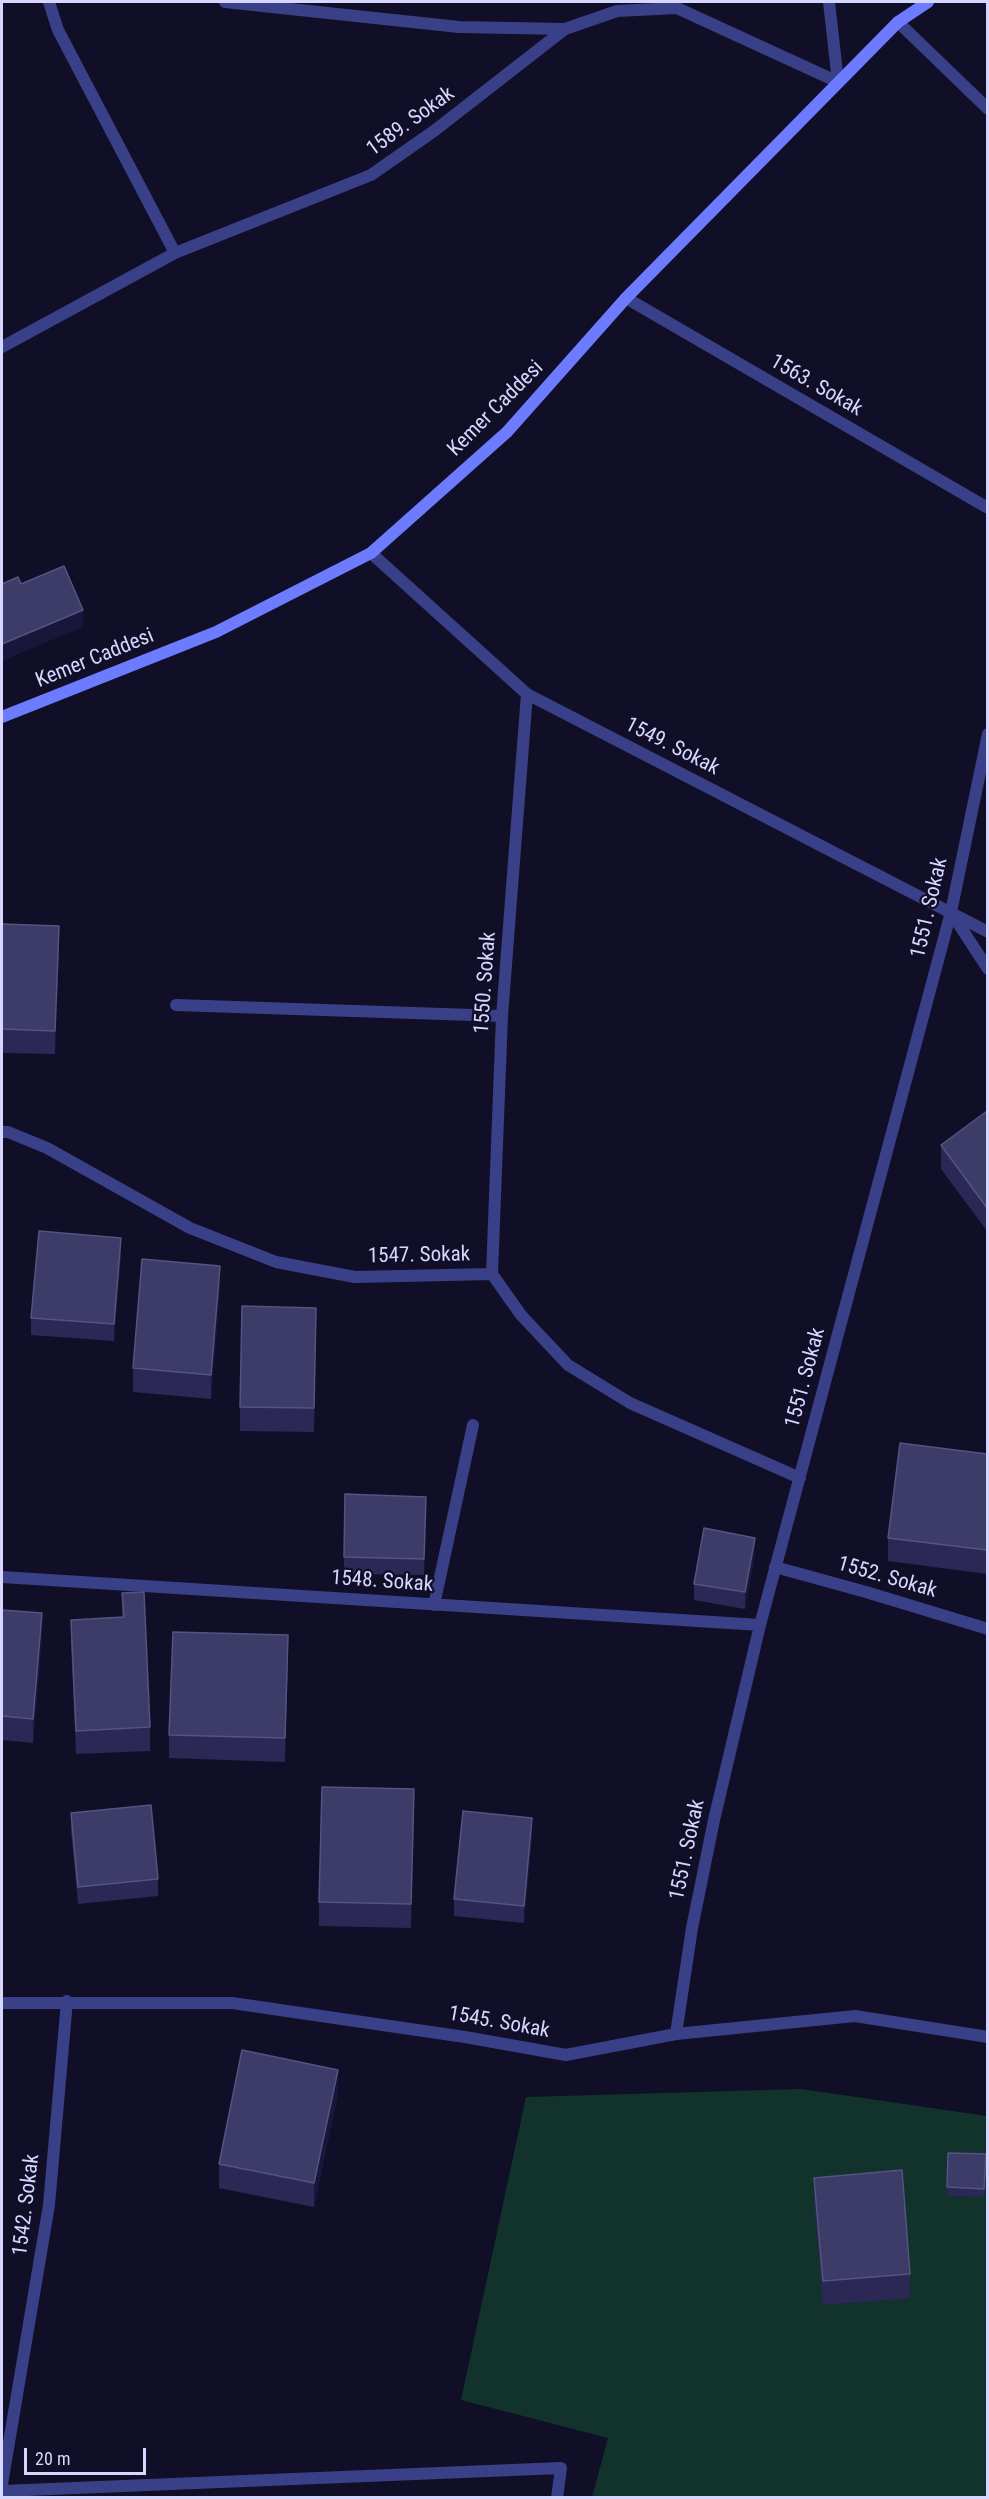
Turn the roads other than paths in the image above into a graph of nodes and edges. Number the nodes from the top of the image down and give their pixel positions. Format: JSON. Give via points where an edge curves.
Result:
{"nodes":[{"id":1,"x":49,"y":2,"type":"edge"},
{"id":2,"x":225,"y":2,"type":"edge"},
{"id":3,"x":829,"y":2,"type":"edge"},
{"id":4,"x":928,"y":2,"type":"edge"},
{"id":5,"x":898,"y":22,"type":"junction"},
{"id":6,"x":565,"y":29,"type":"junction"},
{"id":7,"x":838,"y":82,"type":"junction"},
{"id":8,"x":987,"y":109,"type":"edge"},
{"id":9,"x":175,"y":253,"type":"junction"},
{"id":10,"x":626,"y":298,"type":"junction"},
{"id":11,"x":2,"y":347,"type":"edge"},
{"id":12,"x":987,"y":508,"type":"edge"},
{"id":13,"x":371,"y":553,"type":"junction"},
{"id":14,"x":527,"y":694,"type":"junction"},
{"id":15,"x":2,"y":717,"type":"edge"},
{"id":16,"x":987,"y":734,"type":"edge"},
{"id":17,"x":951,"y":912,"type":"junction"},
{"id":18,"x":987,"y":932,"type":"edge"},
{"id":19,"x":987,"y":969,"type":"edge"},
{"id":20,"x":176,"y":1005,"type":"dead end"},
{"id":21,"x":502,"y":1016,"type":"junction"},
{"id":22,"x":2,"y":1132,"type":"edge"},
{"id":23,"x":492,"y":1274,"type":"junction"},
{"id":24,"x":472,"y":1425,"type":"dead end"},
{"id":25,"x":800,"y":1478,"type":"junction"},
{"id":26,"x":775,"y":1567,"type":"junction"},
{"id":27,"x":2,"y":1578,"type":"edge"},
{"id":28,"x":434,"y":1605,"type":"junction"},
{"id":29,"x":760,"y":1625,"type":"junction"},
{"id":30,"x":987,"y":1629,"type":"edge"},
{"id":31,"x":67,"y":2001,"type":"junction"},
{"id":32,"x":2,"y":2003,"type":"edge"},
{"id":33,"x":676,"y":2034,"type":"junction"},
{"id":34,"x":987,"y":2037,"type":"edge"},
{"id":35,"x":2,"y":2484,"type":"edge"},
{"id":36,"x":2,"y":2491,"type":"edge"},
{"id":37,"x":556,"y":2498,"type":"edge"}],
"edges":[{"from":1,"to":9,"type":"street","via":[[58,30]]},
{"from":2,"to":6,"type":"street","via":[[459,27]]},
{"from":3,"to":7,"type":"street"},
{"from":4,"to":5,"type":"street","name":"Kemer Caddesi"},
{"from":5,"to":7,"type":"street","name":"Kemer Caddesi"},
{"from":5,"to":8,"type":"street"},
{"from":6,"to":7,"type":"street","name":"1589. Sokak","via":[[617,10],[677,8]]},
{"from":6,"to":9,"type":"street","name":"1589. Sokak","via":[[371,175]]},
{"from":7,"to":10,"type":"street","name":"Kemer Caddesi"},
{"from":9,"to":11,"type":"street","name":"1589. Sokak"},
{"from":10,"to":12,"type":"street","name":"1563. Sokak"},
{"from":10,"to":13,"type":"street","name":"Kemer Caddesi","via":[[507,432]]},
{"from":13,"to":14,"type":"street","name":"1549. Sokak"},
{"from":13,"to":15,"type":"street","name":"Kemer Caddesi","via":[[216,632]]},
{"from":14,"to":17,"type":"street","name":"1549. Sokak"},
{"from":14,"to":21,"type":"street","name":"1550. Sokak"},
{"from":16,"to":17,"type":"street","name":"1551. Sokak"},
{"from":17,"to":18,"type":"street","name":"1549. Sokak"},
{"from":17,"to":19,"type":"street"},
{"from":17,"to":25,"type":"street","name":"1551. Sokak"},
{"from":20,"to":21,"type":"street"},
{"from":21,"to":23,"type":"street","name":"1550. Sokak"},
{"from":22,"to":23,"type":"street","name":"1547. Sokak","via":[[47,1148],[190,1228],[276,1262],[355,1277]]},
{"from":23,"to":25,"type":"street","name":"1547. Sokak","via":[[521,1315],[568,1365],[630,1403]]},
{"from":24,"to":28,"type":"street"},
{"from":25,"to":26,"type":"street","name":"1551. Sokak"},
{"from":26,"to":29,"type":"street","name":"1551. Sokak"},
{"from":26,"to":30,"type":"street","name":"1552. Sokak"},
{"from":27,"to":28,"type":"street","name":"1548. Sokak"},
{"from":28,"to":29,"type":"street","name":"1548. Sokak"},
{"from":29,"to":33,"type":"street","name":"1551. Sokak","via":[[699,1895]]},
{"from":31,"to":32,"type":"street","name":"1545. Sokak"},
{"from":31,"to":33,"type":"street","name":"1545. Sokak","via":[[232,2003],[566,2055]]},
{"from":31,"to":35,"type":"street","name":"1542. Sokak","via":[[49,2205]]},
{"from":33,"to":34,"type":"street","name":"1545. Sokak","via":[[855,2016]]},
{"from":36,"to":37,"type":"street","via":[[561,2468]]}]}
